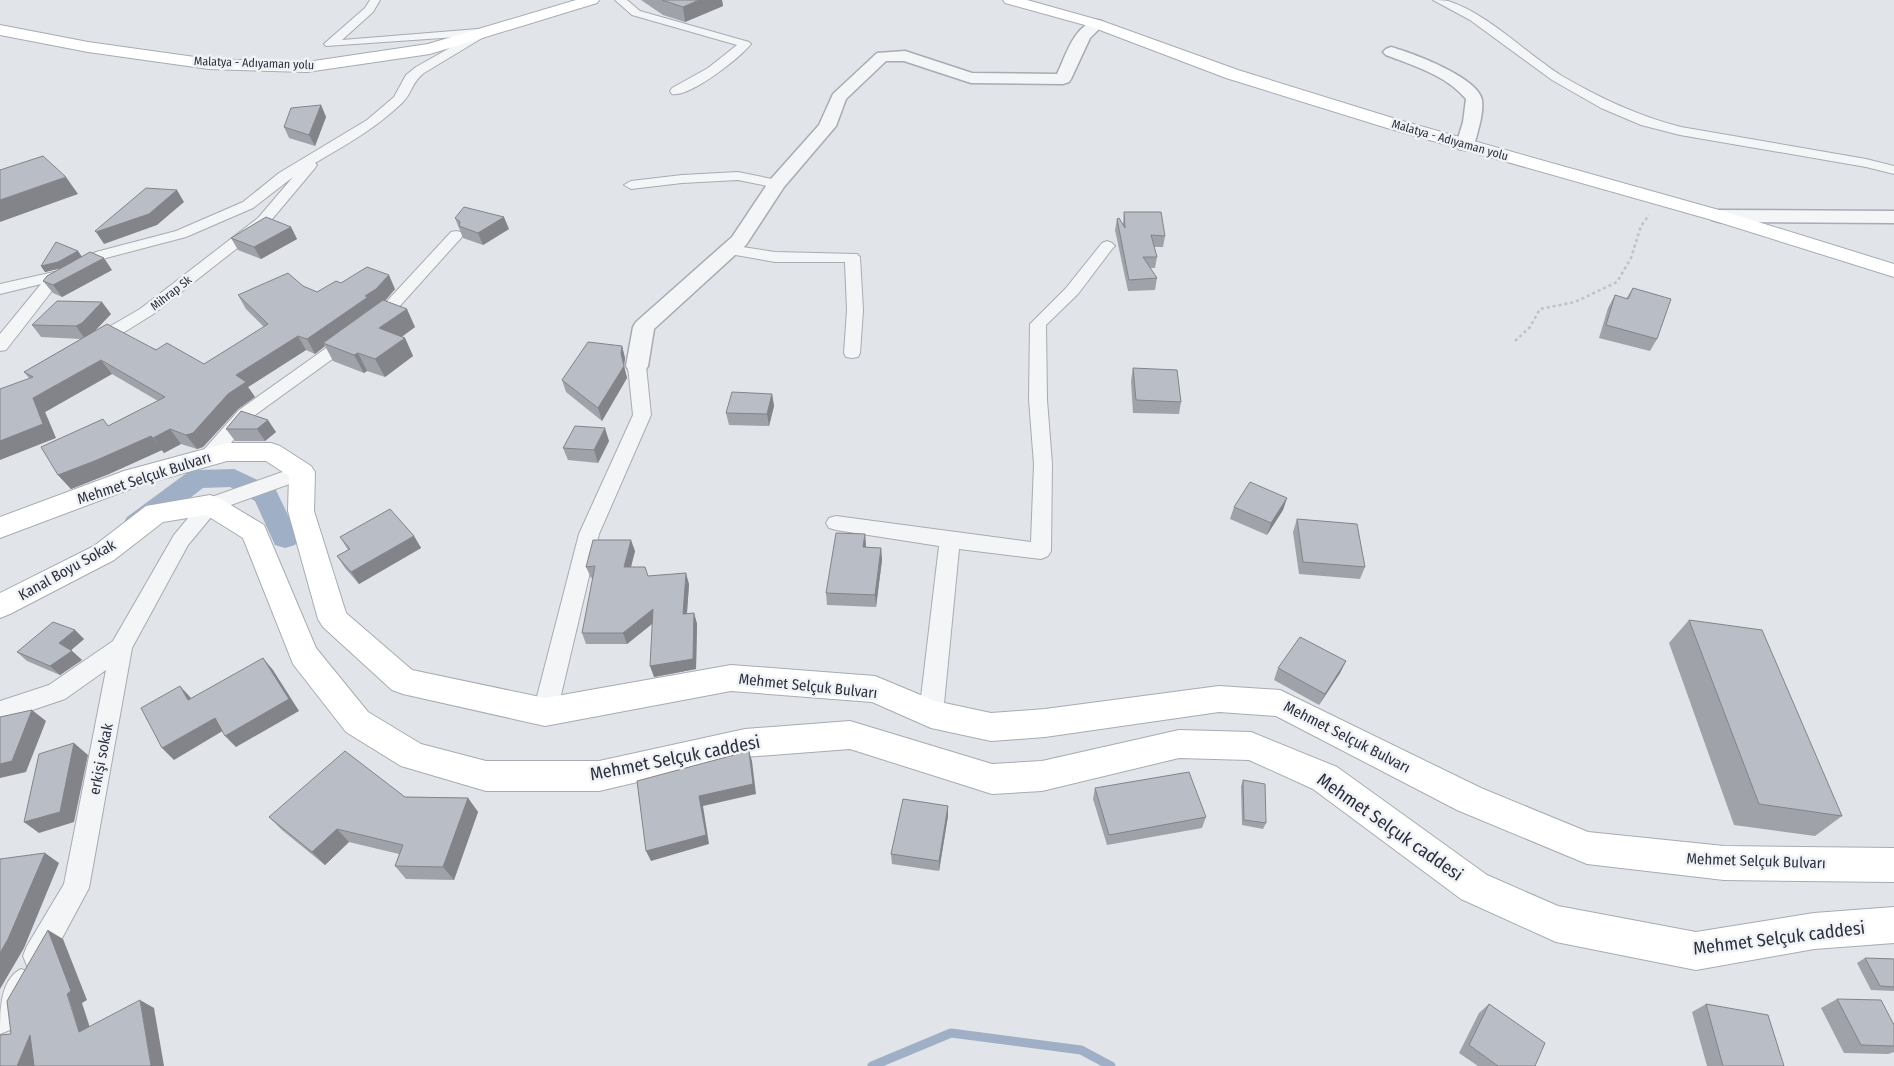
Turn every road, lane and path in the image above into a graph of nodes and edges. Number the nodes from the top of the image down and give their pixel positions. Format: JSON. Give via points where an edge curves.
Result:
{"nodes":[{"id":1,"x":375,"y":0,"type":"edge"},
{"id":2,"x":592,"y":0,"type":"edge"},
{"id":3,"x":620,"y":0,"type":"edge"},
{"id":4,"x":1010,"y":0,"type":"edge"},
{"id":5,"x":1438,"y":0,"type":"edge"},
{"id":6,"x":1097,"y":24,"type":"junction"},
{"id":7,"x":0,"y":30,"type":"edge"},
{"id":8,"x":487,"y":32,"type":"junction"},
{"id":9,"x":1391,"y":52,"type":"dead end"},
{"id":10,"x":676,"y":91,"type":"dead end"},
{"id":11,"x":1465,"y":145,"type":"junction"},
{"id":12,"x":317,"y":156,"type":"junction"},
{"id":13,"x":1894,"y":170,"type":"edge"},
{"id":14,"x":777,"y":184,"type":"junction"},
{"id":15,"x":631,"y":185,"type":"dead end"},
{"id":16,"x":1659,"y":200,"type":"junction"},
{"id":17,"x":1719,"y":216,"type":"junction"},
{"id":18,"x":1894,"y":217,"type":"edge"},
{"id":19,"x":456,"y":235,"type":"dead end"},
{"id":20,"x":1106,"y":246,"type":"dead end"},
{"id":21,"x":729,"y":250,"type":"junction"},
{"id":22,"x":74,"y":270,"type":"junction"},
{"id":23,"x":1894,"y":271,"type":"edge"},
{"id":24,"x":0,"y":288,"type":"edge"},
{"id":25,"x":1515,"y":341,"type":"dead end"},
{"id":26,"x":0,"y":346,"type":"edge"},
{"id":27,"x":81,"y":350,"type":"edge"},
{"id":28,"x":852,"y":354,"type":"dead end"},
{"id":29,"x":637,"y":366,"type":"joint"},
{"id":30,"x":208,"y":458,"type":"junction"},
{"id":31,"x":302,"y":472,"type":"junction"},
{"id":32,"x":211,"y":505,"type":"junction"},
{"id":33,"x":836,"y":523,"type":"dead end"},
{"id":34,"x":0,"y":528,"type":"edge"},
{"id":35,"x":950,"y":540,"type":"junction"},
{"id":36,"x":0,"y":606,"type":"edge"},
{"id":37,"x":121,"y":647,"type":"junction"},
{"id":38,"x":0,"y":711,"type":"edge"},
{"id":39,"x":546,"y":712,"type":"junction"},
{"id":40,"x":931,"y":714,"type":"junction"},
{"id":41,"x":1894,"y":865,"type":"edge"},
{"id":42,"x":1894,"y":925,"type":"edge"},
{"id":43,"x":0,"y":1020,"type":"edge"}],
"edges":[{"from":1,"to":8,"type":"street","via":[[369,10],[330,44]]},
{"from":2,"to":8,"type":"main road","name":"Malatya - Adıyaman yolu"},
{"from":3,"to":10,"type":"street","via":[[636,13],[745,44],[701,79]]},
{"from":4,"to":6,"type":"main road","name":"Malatya - Adıyaman yolu"},
{"from":5,"to":13,"type":"street","via":[[1489,28],[1556,77],[1605,105],[1646,122]]},
{"from":6,"to":11,"type":"main road","name":"Malatya - Adıyaman yolu","via":[[1232,74]]},
{"from":6,"to":14,"type":"street","via":[[1083,36],[1063,79],[971,78],[905,56],[882,56],[839,97],[827,126]]},
{"from":7,"to":8,"type":"main road","name":"Malatya - Adıyaman yolu","via":[[88,47],[209,64],[307,67],[430,49]]},
{"from":8,"to":12,"type":"street","via":[[420,70],[410,78],[399,99],[372,123]]},
{"from":9,"to":11,"type":"street","via":[[1462,84],[1474,99]]},
{"from":11,"to":16,"type":"main road","name":"Malatya - Adıyaman yolu"},
{"from":12,"to":22,"type":"street","via":[[248,204],[181,234],[101,256]]},
{"from":12,"to":27,"type":"street","name":"Mihrap Sk","via":[[263,221],[146,312]]},
{"from":14,"to":15,"type":"street","via":[[738,176]]},
{"from":14,"to":21,"type":"street","via":[[739,241]]},
{"from":16,"to":17,"type":"main road","name":"Malatya - Adıyaman yolu"},
{"from":16,"to":25,"type":"path","via":[[1641,226],[1631,258],[1617,282],[1575,302],[1540,309],[1530,327]]},
{"from":17,"to":18,"type":"street"},
{"from":17,"to":23,"type":"main road","name":"Malatya - Adıyaman yolu"},
{"from":19,"to":30,"type":"street","via":[[384,315],[245,414]]},
{"from":20,"to":35,"type":"street","via":[[1072,291],[1038,324],[1038,400],[1043,464],[1041,550]]},
{"from":21,"to":28,"type":"street","via":[[775,257],[852,258],[855,310]]},
{"from":21,"to":29,"type":"street","via":[[644,327]]},
{"from":22,"to":24,"type":"street"},
{"from":22,"to":26,"type":"street","via":[[49,284]]},
{"from":29,"to":39,"type":"street","via":[[642,415],[588,534]]},
{"from":30,"to":31,"type":"main road","name":"Mehmet Selçuk Bulvarı","via":[[227,452],[271,452]]},
{"from":30,"to":34,"type":"main road","name":"Mehmet Selçuk Bulvarı","via":[[133,478]]},
{"from":31,"to":32,"type":"street"},
{"from":31,"to":39,"type":"main road","name":"Mehmet Selçuk Bulvarı","via":[[301,511],[333,618],[404,681]]},
{"from":32,"to":36,"type":"main road","name":"Kanal Boyu Sokak","via":[[156,513],[104,553]]},
{"from":32,"to":37,"type":"street","name":"erkişi sokak","via":[[181,540]]},
{"from":32,"to":42,"type":"main road","name":"Mehmet Selçuk caddesi","via":[[254,532],[304,655],[357,722],[413,756],[486,776],[599,776],[745,743],[850,735],[992,779],[1042,776],[1179,744],[1251,746],[1325,778],[1474,887],[1556,924],[1696,951],[1814,931]]},
{"from":33,"to":35,"type":"street"},
{"from":35,"to":40,"type":"street"},
{"from":37,"to":38,"type":"street","via":[[57,692]]},
{"from":37,"to":43,"type":"street","name":"erkişi sokak","via":[[76,888]]},
{"from":39,"to":40,"type":"main road","name":"Mehmet Selçuk Bulvarı","via":[[731,678],[875,689]]},
{"from":40,"to":41,"type":"main road","name":"Mehmet Selçuk Bulvarı","via":[[991,726],[1044,723],[1219,699],[1280,703],[1469,799],[1587,848],[1724,863]]}]}
